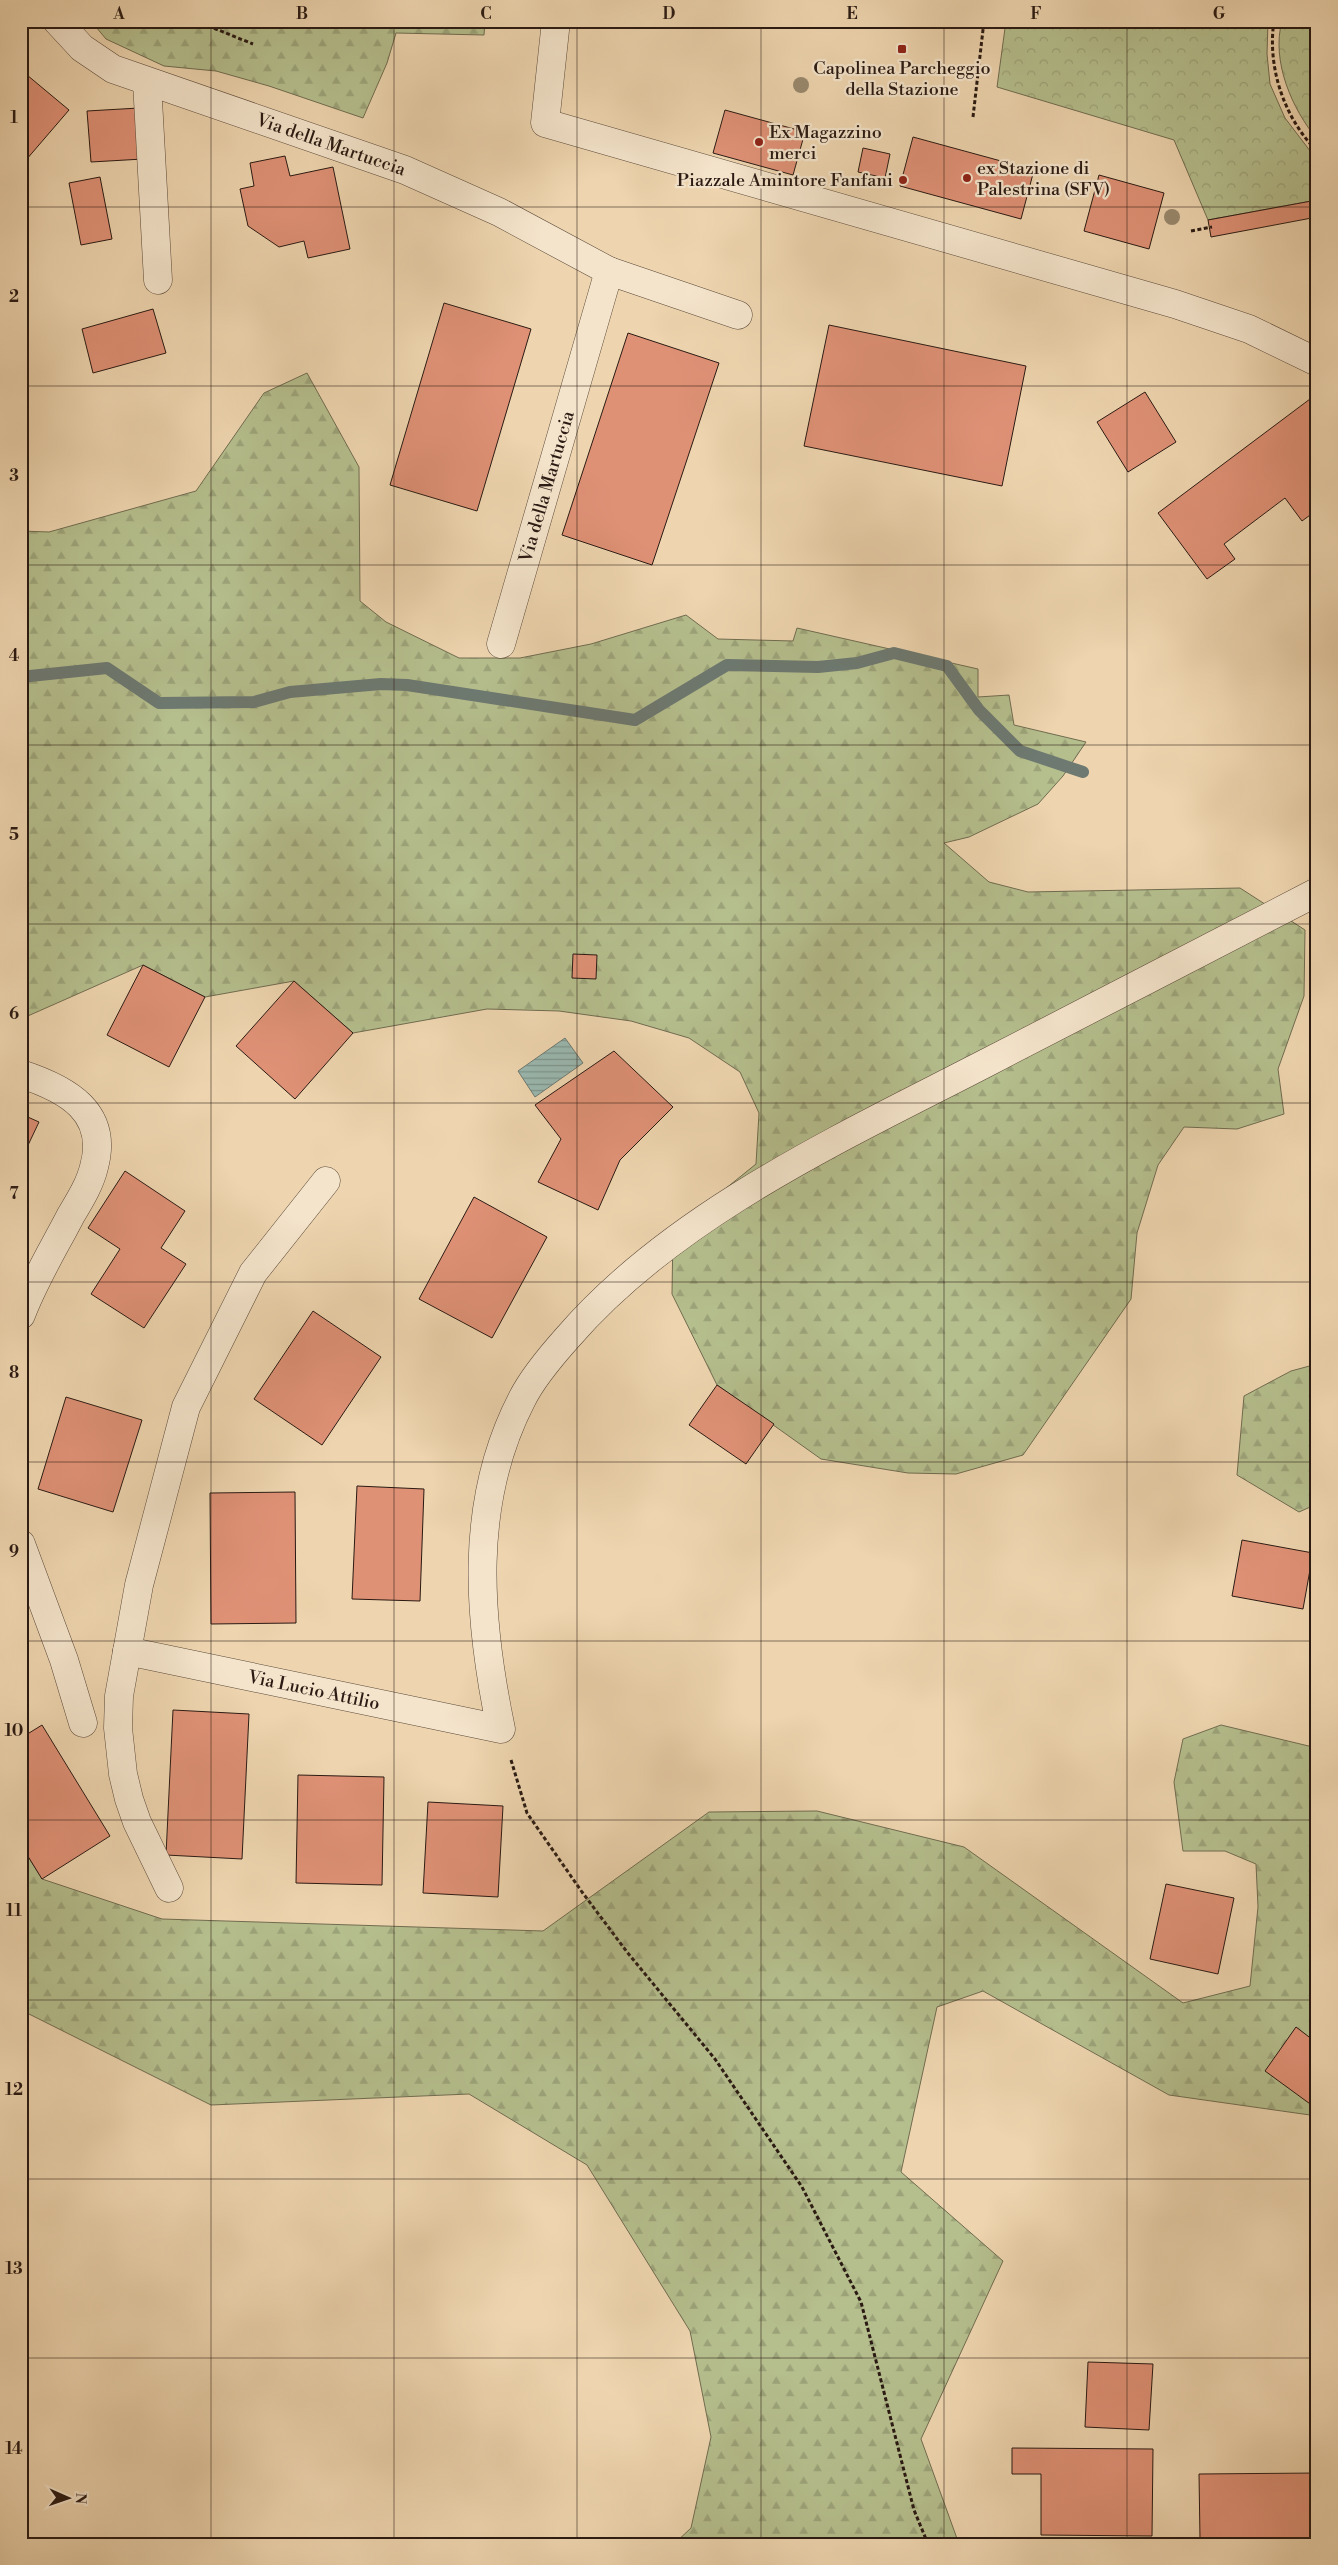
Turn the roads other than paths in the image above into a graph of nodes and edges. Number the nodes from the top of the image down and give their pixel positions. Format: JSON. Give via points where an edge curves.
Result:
{"nodes":[{"id":1,"x":57,"y":21,"type":"edge"},
{"id":2,"x":556,"y":21,"type":"edge"},
{"id":3,"x":147,"y":82,"type":"junction"},
{"id":4,"x":608,"y":271,"type":"junction"},
{"id":5,"x":158,"y":280,"type":"dead end"},
{"id":6,"x":738,"y":315,"type":"dead end"},
{"id":7,"x":1317,"y":362,"type":"edge"},
{"id":8,"x":501,"y":644,"type":"dead end"},
{"id":9,"x":1317,"y":892,"type":"edge"},
{"id":10,"x":21,"y":1074,"type":"edge"},
{"id":11,"x":326,"y":1181,"type":"dead end"},
{"id":12,"x":21,"y":1315,"type":"edge"},
{"id":13,"x":21,"y":1544,"type":"edge"},
{"id":14,"x":127,"y":1651,"type":"junction"},
{"id":15,"x":83,"y":1724,"type":"dead end"},
{"id":16,"x":169,"y":1888,"type":"dead end"}],
"edges":[{"from":1,"to":3,"type":"street","name":"Via della Martuccia","via":[[92,56]]},
{"from":2,"to":7,"type":"street","via":[[546,123],[1175,304],[1249,329]]},
{"from":3,"to":4,"type":"street","name":"Via della Martuccia","via":[[405,170],[499,212]]},
{"from":3,"to":5,"type":"street"},
{"from":4,"to":6,"type":"street","name":"Via della Martuccia"},
{"from":4,"to":8,"type":"street","name":"Via della Martuccia"},
{"from":9,"to":14,"type":"street","name":"Via Lucio Attilio","via":[[782,1171],[683,1235],[627,1278],[580,1322],[523,1397],[509,1426],[493,1474],[484,1527],[482,1596],[488,1666],[501,1729]]},
{"from":10,"to":12,"type":"street","via":[[77,1101],[92,1121],[98,1143],[90,1181]]},
{"from":11,"to":14,"type":"street","via":[[254,1273],[186,1407],[139,1585]]},
{"from":13,"to":15,"type":"street","via":[[64,1660]]},
{"from":14,"to":16,"type":"street","via":[[118,1712],[123,1774],[137,1822]]}]}
